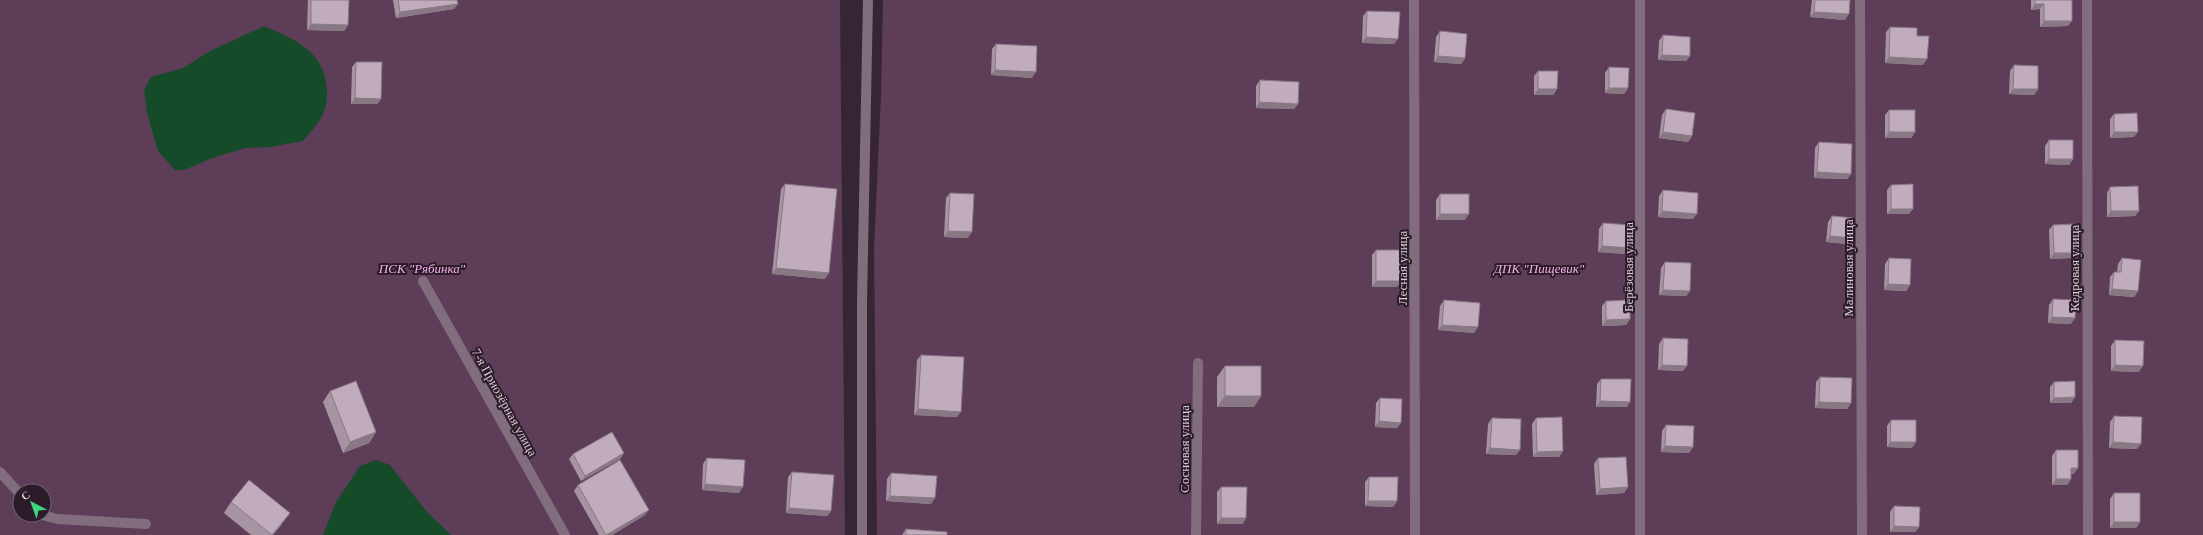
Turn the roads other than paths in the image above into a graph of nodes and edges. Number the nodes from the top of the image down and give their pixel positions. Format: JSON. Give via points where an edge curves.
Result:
{"nodes":[{"id":1,"x":868,"y":0,"type":"edge"},
{"id":2,"x":1414,"y":0,"type":"edge"},
{"id":3,"x":1640,"y":0,"type":"edge"},
{"id":4,"x":1860,"y":0,"type":"edge"},
{"id":5,"x":2087,"y":0,"type":"edge"},
{"id":6,"x":423,"y":281,"type":"dead end"},
{"id":7,"x":1198,"y":363,"type":"dead end"},
{"id":8,"x":0,"y":472,"type":"edge"},
{"id":9,"x":12,"y":485,"type":"edge"},
{"id":10,"x":52,"y":518,"type":"edge"},
{"id":11,"x":146,"y":524,"type":"dead end"},
{"id":12,"x":564,"y":535,"type":"edge"},
{"id":13,"x":862,"y":535,"type":"edge"},
{"id":14,"x":1196,"y":535,"type":"edge"},
{"id":15,"x":1415,"y":535,"type":"edge"},
{"id":16,"x":1640,"y":535,"type":"edge"},
{"id":17,"x":1862,"y":535,"type":"edge"},
{"id":18,"x":2088,"y":535,"type":"edge"}],
"edges":[{"from":1,"to":13,"type":"street","via":[[862,301]]},
{"from":2,"to":15,"type":"street","name":"Лесная улица"},
{"from":3,"to":16,"type":"street","name":"Берёзовая улица"},
{"from":4,"to":17,"type":"street","name":"Малиновая улица"},
{"from":5,"to":18,"type":"street","name":"Кедровая улица"},
{"from":6,"to":12,"type":"street","name":"7-я Приозёрная улица"},
{"from":7,"to":14,"type":"street","name":"Сосновая улица"},
{"from":8,"to":9,"type":"street"},
{"from":10,"to":11,"type":"street"}]}
